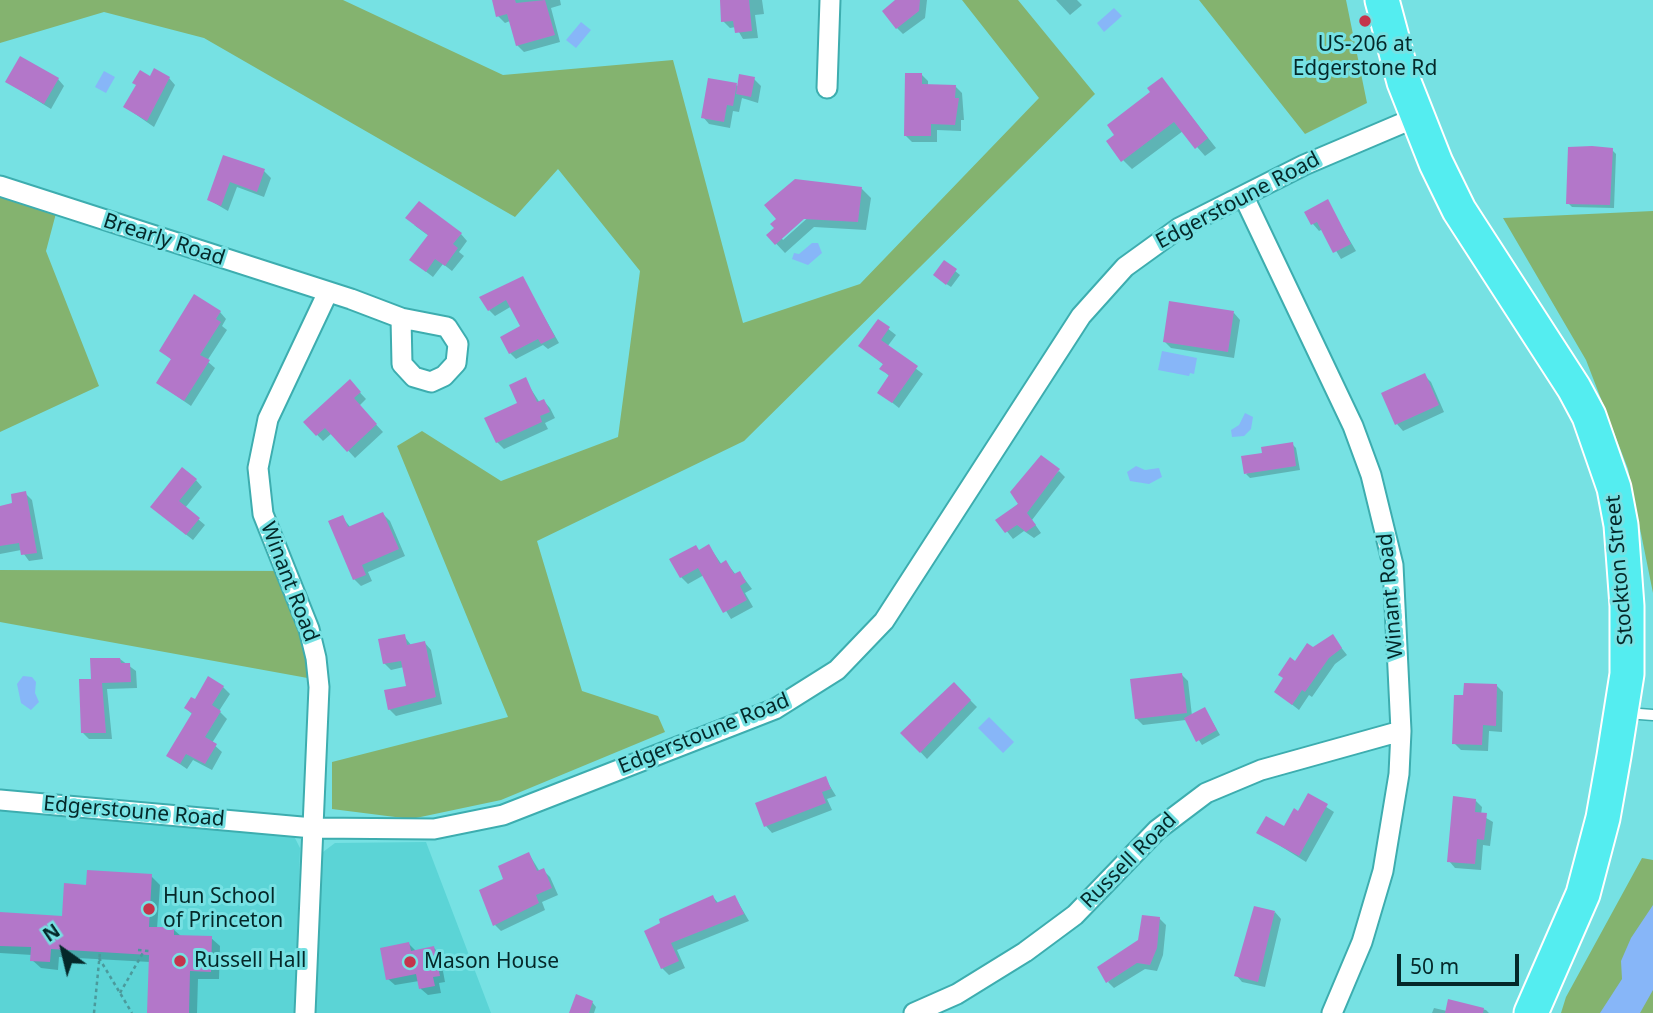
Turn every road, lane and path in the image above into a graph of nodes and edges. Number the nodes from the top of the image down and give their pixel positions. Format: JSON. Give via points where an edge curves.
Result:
{"nodes":[{"id":1,"x":830,"y":0,"type":"edge"},
{"id":2,"x":1382,"y":0,"type":"edge"},
{"id":3,"x":827,"y":88,"type":"dead end"},
{"id":4,"x":1417,"y":117,"type":"junction"},
{"id":5,"x":0,"y":186,"type":"edge"},
{"id":6,"x":1244,"y":197,"type":"junction"},
{"id":7,"x":328,"y":292,"type":"junction"},
{"id":8,"x":401,"y":318,"type":"dead end"},
{"id":9,"x":1637,"y":714,"type":"edge"},
{"id":10,"x":1401,"y":732,"type":"junction"},
{"id":11,"x":0,"y":800,"type":"edge"},
{"id":12,"x":313,"y":828,"type":"junction"},
{"id":13,"x":138,"y":950,"type":"dead end"},
{"id":14,"x":144,"y":951,"type":"junction"},
{"id":15,"x":149,"y":951,"type":"dead end"},
{"id":16,"x":100,"y":952,"type":"dead end"},
{"id":17,"x":99,"y":958,"type":"junction"},
{"id":18,"x":120,"y":993,"type":"junction"},
{"id":19,"x":94,"y":1013,"type":"edge"},
{"id":20,"x":132,"y":1013,"type":"edge"},
{"id":21,"x":305,"y":1013,"type":"edge"},
{"id":22,"x":914,"y":1013,"type":"edge"},
{"id":23,"x":1332,"y":1013,"type":"edge"},
{"id":24,"x":1531,"y":1013,"type":"edge"}],
"edges":[{"from":1,"to":3,"type":"street"},
{"from":2,"to":4,"type":"highway","name":"Stockton Street"},
{"from":4,"to":6,"type":"street","name":"Edgerstoune Road","via":[[1304,164]]},
{"from":4,"to":9,"type":"highway","name":"Stockton Street","via":[[1459,210],[1574,388],[1603,452],[1621,525],[1627,674]]},
{"from":5,"to":7,"type":"street","name":"Brearly Road"},
{"from":6,"to":10,"type":"street","name":"Winant Road","via":[[1353,426],[1371,475],[1393,565]]},
{"from":6,"to":12,"type":"street","name":"Edgerstoune Road","via":[[1179,228],[1103,289],[884,621],[837,670],[805,693],[775,709],[503,816],[433,829]]},
{"from":7,"to":8,"type":"street","name":"Brearly Road"},
{"from":7,"to":12,"type":"street","name":"Winant Road","via":[[268,419],[258,468],[263,514],[316,658],[319,687]]},
{"from":9,"to":24,"type":"highway","name":"Stockton Street","via":[[1583,894]]},
{"from":10,"to":22,"type":"street","name":"Russell Road","via":[[1261,770],[1206,793],[1157,830],[1075,915],[957,994]]},
{"from":10,"to":23,"type":"street","name":"Winant Road","via":[[1383,871],[1362,942]]},
{"from":11,"to":12,"type":"street","name":"Edgerstoune Road"},
{"from":12,"to":21,"type":"street","name":"Winant Road"},
{"from":13,"to":14,"type":"path"},
{"from":14,"to":15,"type":"path"},
{"from":14,"to":18,"type":"path"},
{"from":16,"to":17,"type":"path"},
{"from":17,"to":18,"type":"path"},
{"from":17,"to":19,"type":"path"},
{"from":18,"to":20,"type":"path"}]}
